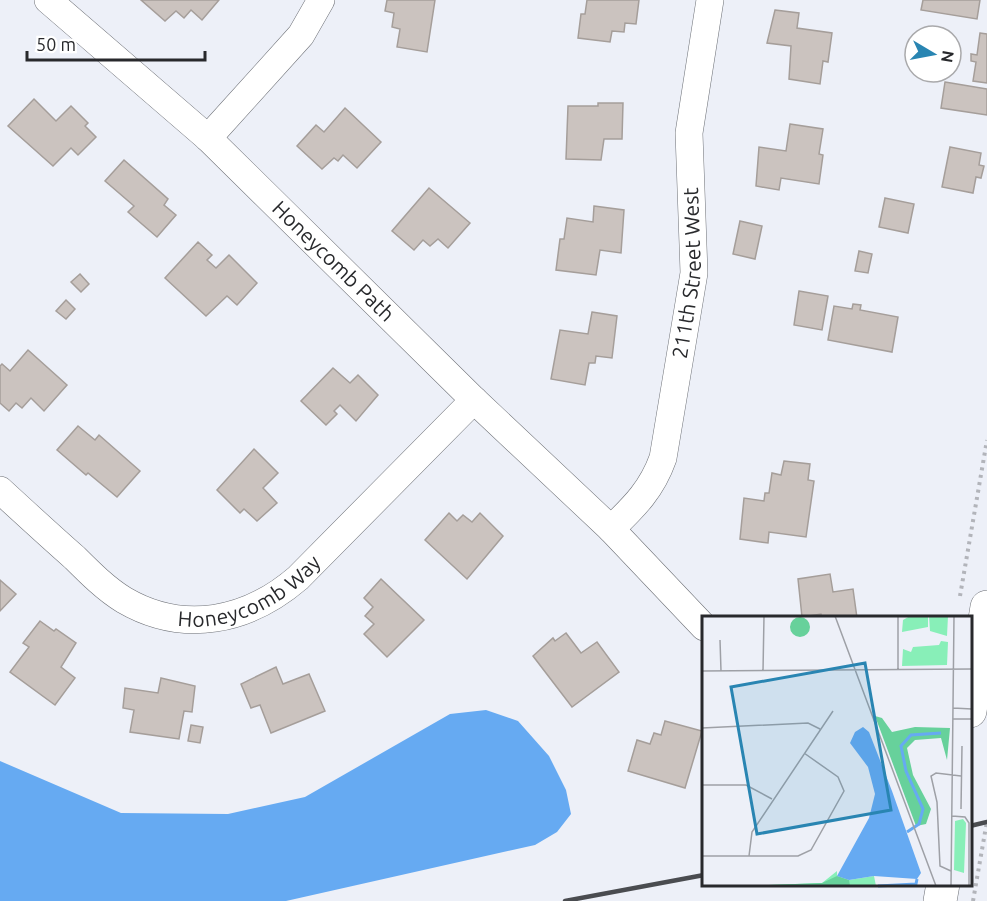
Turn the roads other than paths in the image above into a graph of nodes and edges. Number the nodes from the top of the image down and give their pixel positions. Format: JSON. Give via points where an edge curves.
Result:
{"nodes":[{"id":1,"x":48,"y":0,"type":"edge"},
{"id":2,"x":321,"y":0,"type":"edge"},
{"id":3,"x":710,"y":0,"type":"edge"},
{"id":4,"x":208,"y":138,"type":"junction"},
{"id":5,"x":474,"y":400,"type":"junction"},
{"id":6,"x":0,"y":490,"type":"edge"},
{"id":7,"x":611,"y":529,"type":"junction"},
{"id":8,"x":973,"y":607,"type":"edge"},
{"id":9,"x":702,"y":625,"type":"edge"},
{"id":10,"x":972,"y":642,"type":"edge"},
{"id":11,"x":943,"y":886,"type":"edge"},
{"id":12,"x":940,"y":901,"type":"edge"}],
"edges":[{"from":1,"to":4,"type":"street","name":"Honeycomb Path"},
{"from":2,"to":4,"type":"street","via":[[301,35]]},
{"from":3,"to":7,"type":"street","name":"211th Street West","via":[[689,133],[694,273],[663,458],[644,496]]},
{"from":4,"to":5,"type":"street","name":"Honeycomb Path"},
{"from":5,"to":6,"type":"street","name":"Honeycomb Way","via":[[298,578],[278,594],[228,616],[202,620],[175,618],[123,600]]},
{"from":5,"to":7,"type":"street","name":"Honeycomb Path"},
{"from":7,"to":9,"type":"street","name":"Honeycomb Path"},
{"from":8,"to":10,"type":"street"},
{"from":11,"to":12,"type":"street"}]}
